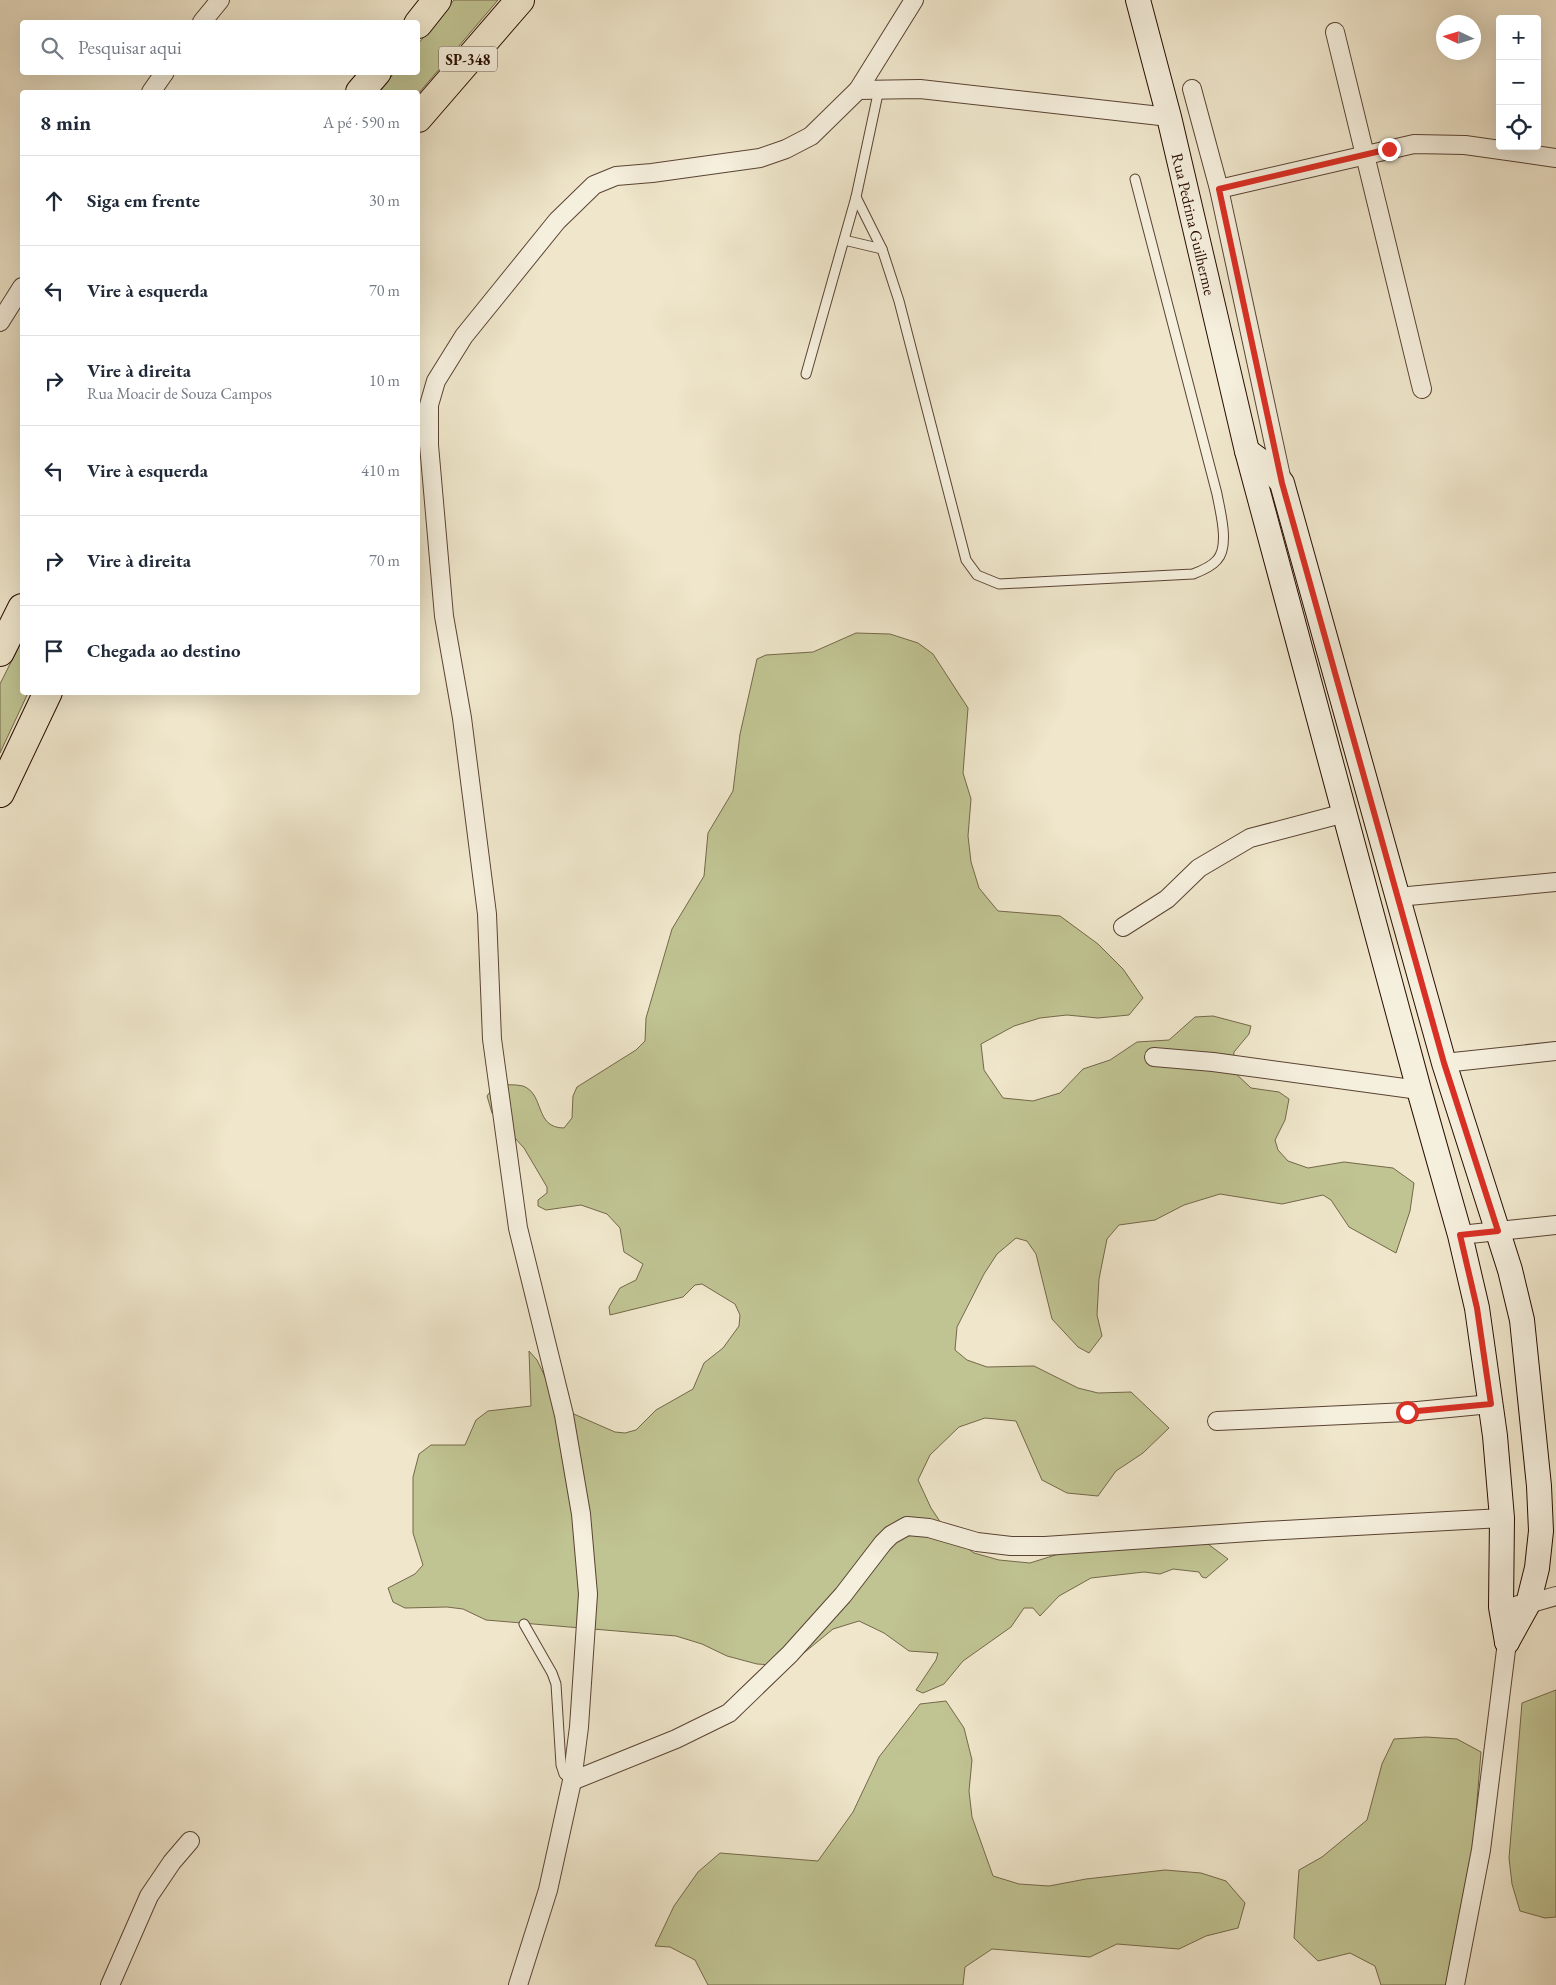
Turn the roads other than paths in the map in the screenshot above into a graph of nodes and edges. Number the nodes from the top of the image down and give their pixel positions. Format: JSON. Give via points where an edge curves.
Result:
{"nodes":[{"id":1,"x":220,"y":0,"type":"edge"},
{"id":2,"x":437,"y":0,"type":"edge"},
{"id":3,"x":520,"y":0,"type":"edge"},
{"id":4,"x":914,"y":0,"type":"edge"},
{"id":5,"x":1138,"y":0,"type":"edge"},
{"id":6,"x":204,"y":20,"type":"edge"},
{"id":7,"x":420,"y":21,"type":"edge"},
{"id":8,"x":1335,"y":32,"type":"dead end"},
{"id":9,"x":163,"y":75,"type":"edge"},
{"id":10,"x":374,"y":75,"type":"edge"},
{"id":11,"x":879,"y":89,"type":"junction"},
{"id":12,"x":1192,"y":89,"type":"dead end"},
{"id":13,"x":152,"y":90,"type":"edge"},
{"id":14,"x":362,"y":90,"type":"edge"},
{"id":15,"x":858,"y":90,"type":"junction"},
{"id":16,"x":420,"y":116,"type":"edge"},
{"id":17,"x":1169,"y":117,"type":"junction"},
{"id":18,"x":1366,"y":154,"type":"junction"},
{"id":19,"x":1556,"y":158,"type":"edge"},
{"id":20,"x":1136,"y":180,"type":"dead end"},
{"id":21,"x":1219,"y":189,"type":"junction"},
{"id":22,"x":856,"y":197,"type":"junction"},
{"id":23,"x":844,"y":240,"type":"junction"},
{"id":24,"x":882,"y":249,"type":"junction"},
{"id":25,"x":20,"y":290,"type":"edge"},
{"id":26,"x":0,"y":322,"type":"edge"},
{"id":27,"x":806,"y":374,"type":"dead end"},
{"id":28,"x":1422,"y":390,"type":"dead end"},
{"id":29,"x":1246,"y":451,"type":"junction"},
{"id":30,"x":1256,"y":484,"type":"junction"},
{"id":31,"x":1284,"y":491,"type":"junction"},
{"id":32,"x":20,"y":612,"type":"edge"},
{"id":33,"x":0,"y":652,"type":"edge"},
{"id":34,"x":47,"y":695,"type":"edge"},
{"id":35,"x":0,"y":792,"type":"edge"},
{"id":36,"x":1345,"y":813,"type":"junction"},
{"id":37,"x":1556,"y":882,"type":"edge"},
{"id":38,"x":1398,"y":897,"type":"junction"},
{"id":39,"x":1123,"y":927,"type":"dead end"},
{"id":40,"x":1556,"y":1051,"type":"edge"},
{"id":41,"x":1154,"y":1057,"type":"dead end"},
{"id":42,"x":1444,"y":1063,"type":"junction"},
{"id":43,"x":1419,"y":1090,"type":"junction"},
{"id":44,"x":1556,"y":1225,"type":"edge"},
{"id":45,"x":1498,"y":1231,"type":"junction"},
{"id":46,"x":1460,"y":1235,"type":"junction"},
{"id":47,"x":1491,"y":1404,"type":"junction"},
{"id":48,"x":1217,"y":1421,"type":"dead end"},
{"id":49,"x":1502,"y":1518,"type":"junction"},
{"id":50,"x":1556,"y":1596,"type":"edge"},
{"id":51,"x":1528,"y":1604,"type":"junction"},
{"id":52,"x":1501,"y":1607,"type":"junction"},
{"id":53,"x":524,"y":1624,"type":"dead end"},
{"id":54,"x":1507,"y":1642,"type":"junction"},
{"id":55,"x":572,"y":1781,"type":"junction"},
{"id":56,"x":190,"y":1841,"type":"dead end"},
{"id":57,"x":110,"y":1985,"type":"edge"},
{"id":58,"x":518,"y":1985,"type":"edge"},
{"id":59,"x":1455,"y":1985,"type":"edge"}],
"edges":[{"from":1,"to":6,"type":"street"},
{"from":2,"to":7,"type":"highway"},
{"from":3,"to":16,"type":"highway","number":"SP-348"},
{"from":4,"to":15,"type":"street"},
{"from":5,"to":17,"type":"street","name":"Rua Pedrina Guilherme"},
{"from":8,"to":18,"type":"street"},
{"from":9,"to":13,"type":"street"},
{"from":10,"to":14,"type":"highway"},
{"from":11,"to":15,"type":"street"},
{"from":11,"to":17,"type":"street","via":[[920,88]]},
{"from":11,"to":22,"type":"lane"},
{"from":12,"to":21,"type":"street"},
{"from":15,"to":55,"type":"street","via":[[810,136],[786,149],[760,158],[616,176],[594,185],[556,221],[464,336],[436,381],[429,405],[428,445],[444,616],[463,728],[487,914],[492,1039],[518,1228],[564,1415],[581,1514],[588,1594]]},
{"from":17,"to":29,"type":"street","name":"Rua Pedrina Guilherme"},
{"from":18,"to":19,"type":"street","via":[[1414,144],[1439,144]]},
{"from":18,"to":21,"type":"street"},
{"from":18,"to":28,"type":"street"},
{"from":20,"to":24,"type":"lane","via":[[1224,530],[1218,560],[1193,574],[999,584],[977,575],[966,560],[899,301]]},
{"from":21,"to":31,"type":"street"},
{"from":22,"to":23,"type":"lane"},
{"from":22,"to":24,"type":"lane"},
{"from":23,"to":24,"type":"lane"},
{"from":23,"to":27,"type":"lane"},
{"from":25,"to":26,"type":"street"},
{"from":29,"to":30,"type":"street","name":"Rua Pedrina Guilherme"},
{"from":29,"to":31,"type":"street","via":[[1269,467]]},
{"from":30,"to":31,"type":"street"},
{"from":30,"to":36,"type":"street","name":"Rua Pedrina Guilherme"},
{"from":31,"to":38,"type":"street"},
{"from":32,"to":33,"type":"highway"},
{"from":34,"to":35,"type":"highway"},
{"from":36,"to":39,"type":"street","via":[[1250,838],[1199,868],[1166,899]]},
{"from":36,"to":43,"type":"street","name":"Rua Pedrina Guilherme"},
{"from":37,"to":38,"type":"street"},
{"from":38,"to":42,"type":"street"},
{"from":40,"to":42,"type":"street"},
{"from":41,"to":43,"type":"street"},
{"from":42,"to":45,"type":"street"},
{"from":43,"to":46,"type":"street","name":"Rua Pedrina Guilherme"},
{"from":44,"to":45,"type":"street"},
{"from":45,"to":46,"type":"street"},
{"from":45,"to":51,"type":"street","via":[[1522,1320],[1540,1486],[1541,1531],[1537,1568]]},
{"from":46,"to":47,"type":"street","name":"Rua Pedrina Guilherme","via":[[1477,1308]]},
{"from":47,"to":48,"type":"street","via":[[1407,1412]]},
{"from":47,"to":49,"type":"street","name":"Rua Pedrina Guilherme"},
{"from":49,"to":52,"type":"street","name":"Rua Pedrina Guilherme"},
{"from":49,"to":55,"type":"street","via":[[1045,1546],[977,1542],[929,1528],[907,1526],[883,1543],[790,1654],[729,1713],[668,1743]]},
{"from":50,"to":51,"type":"street"},
{"from":51,"to":52,"type":"street"},
{"from":51,"to":54,"type":"street"},
{"from":52,"to":54,"type":"street","name":"Rua Pedrina Guilherme"},
{"from":53,"to":55,"type":"lane","via":[[556,1684],[561,1765],[564,1774]]},
{"from":54,"to":59,"type":"street","via":[[1481,1850]]},
{"from":55,"to":58,"type":"street","via":[[548,1890]]},
{"from":56,"to":57,"type":"street","via":[[149,1896]]}]}
